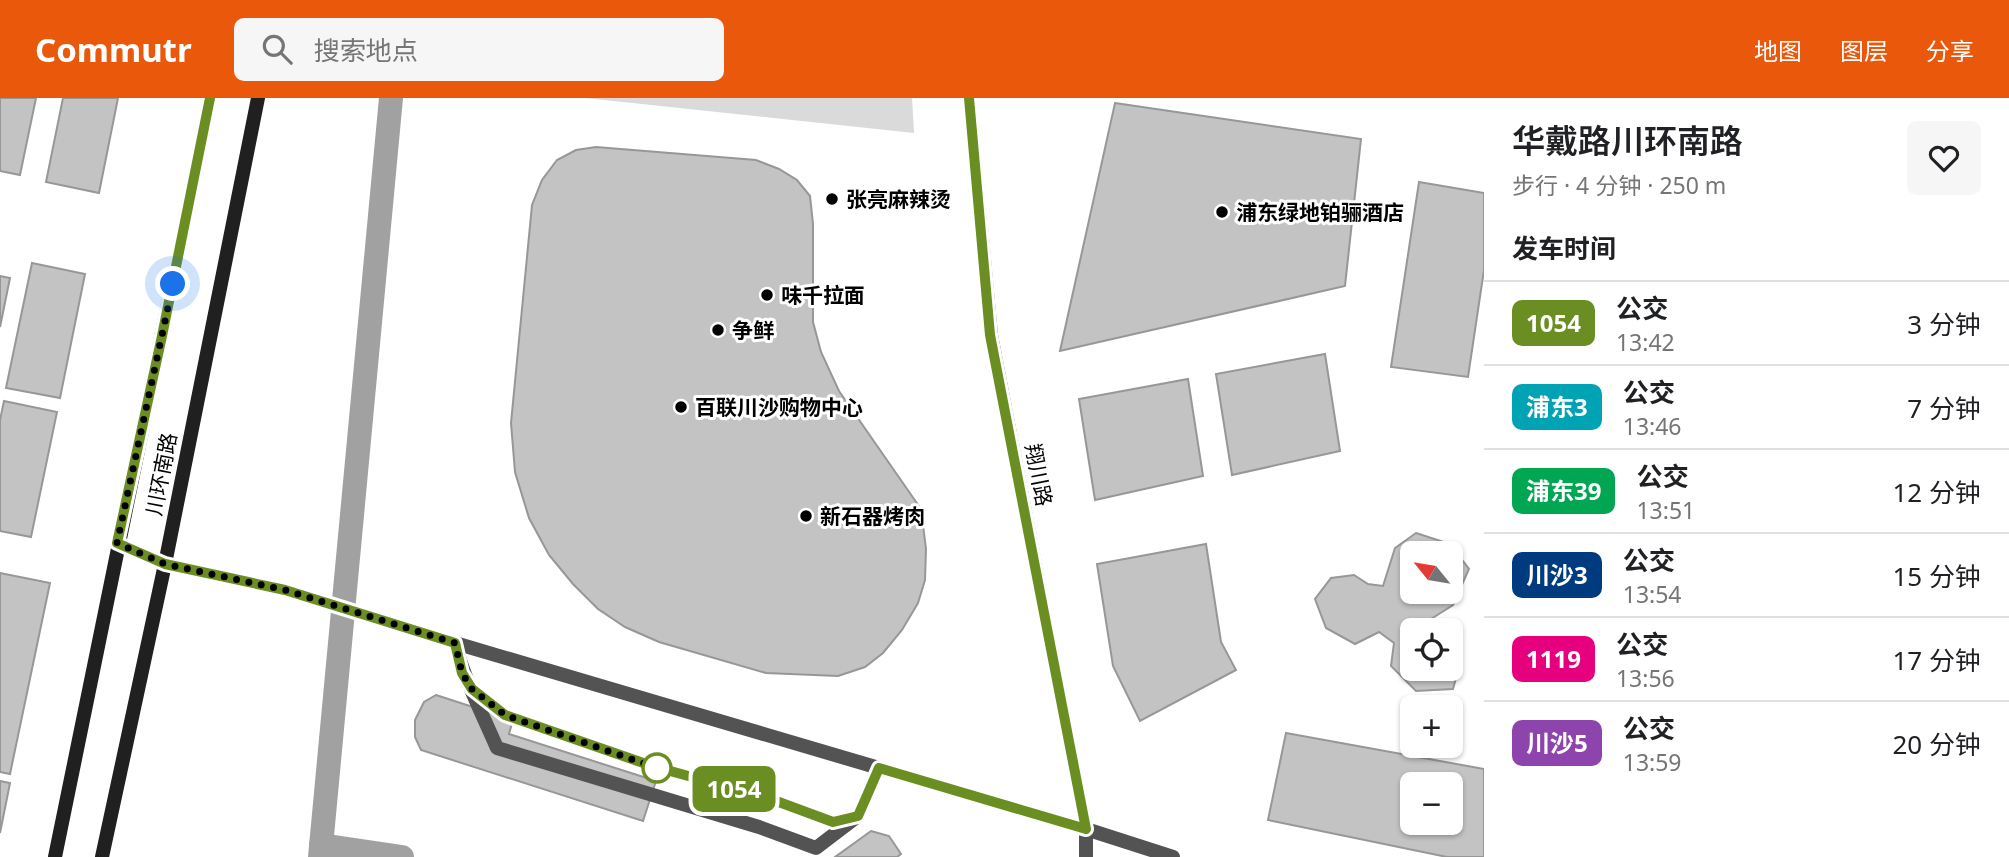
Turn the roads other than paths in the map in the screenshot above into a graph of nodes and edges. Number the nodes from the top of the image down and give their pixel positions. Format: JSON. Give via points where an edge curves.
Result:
{"nodes":[{"id":1,"x":210,"y":98,"type":"edge"},
{"id":2,"x":258,"y":98,"type":"edge"},
{"id":3,"x":970,"y":98,"type":"edge"},
{"id":4,"x":117,"y":543,"type":"junction"},
{"id":5,"x":165,"y":564,"type":"junction"},
{"id":6,"x":455,"y":643,"type":"junction"},
{"id":7,"x":472,"y":689,"type":"junction"},
{"id":8,"x":879,"y":768,"type":"junction"},
{"id":9,"x":858,"y":816,"type":"junction"},
{"id":10,"x":1086,"y":829,"type":"junction"},
{"id":11,"x":55,"y":857,"type":"edge"},
{"id":12,"x":102,"y":857,"type":"edge"},
{"id":13,"x":1086,"y":857,"type":"edge"},
{"id":14,"x":1173,"y":857,"type":"edge"}],
"edges":[{"from":1,"to":4,"type":"main road","name":"川环南路"},
{"from":2,"to":5,"type":"main road","name":"川环南路"},
{"from":3,"to":10,"type":"street","name":"翔川路","via":[[990,335]]},
{"from":4,"to":5,"type":"street"},
{"from":4,"to":11,"type":"main road","name":"川环南路"},
{"from":5,"to":6,"type":"street","via":[[285,590]]},
{"from":5,"to":12,"type":"main road","name":"川环南路"},
{"from":6,"to":7,"type":"street","via":[[462,673]]},
{"from":6,"to":8,"type":"street"},
{"from":7,"to":9,"type":"street","via":[[505,715],[652,766],[768,798],[833,822]]},
{"from":7,"to":9,"type":"street","via":[[497,748],[816,848]]},
{"from":8,"to":9,"type":"street"},
{"from":8,"to":10,"type":"street"},
{"from":10,"to":13,"type":"street","name":"翔川路"},
{"from":10,"to":14,"type":"street"}]}
